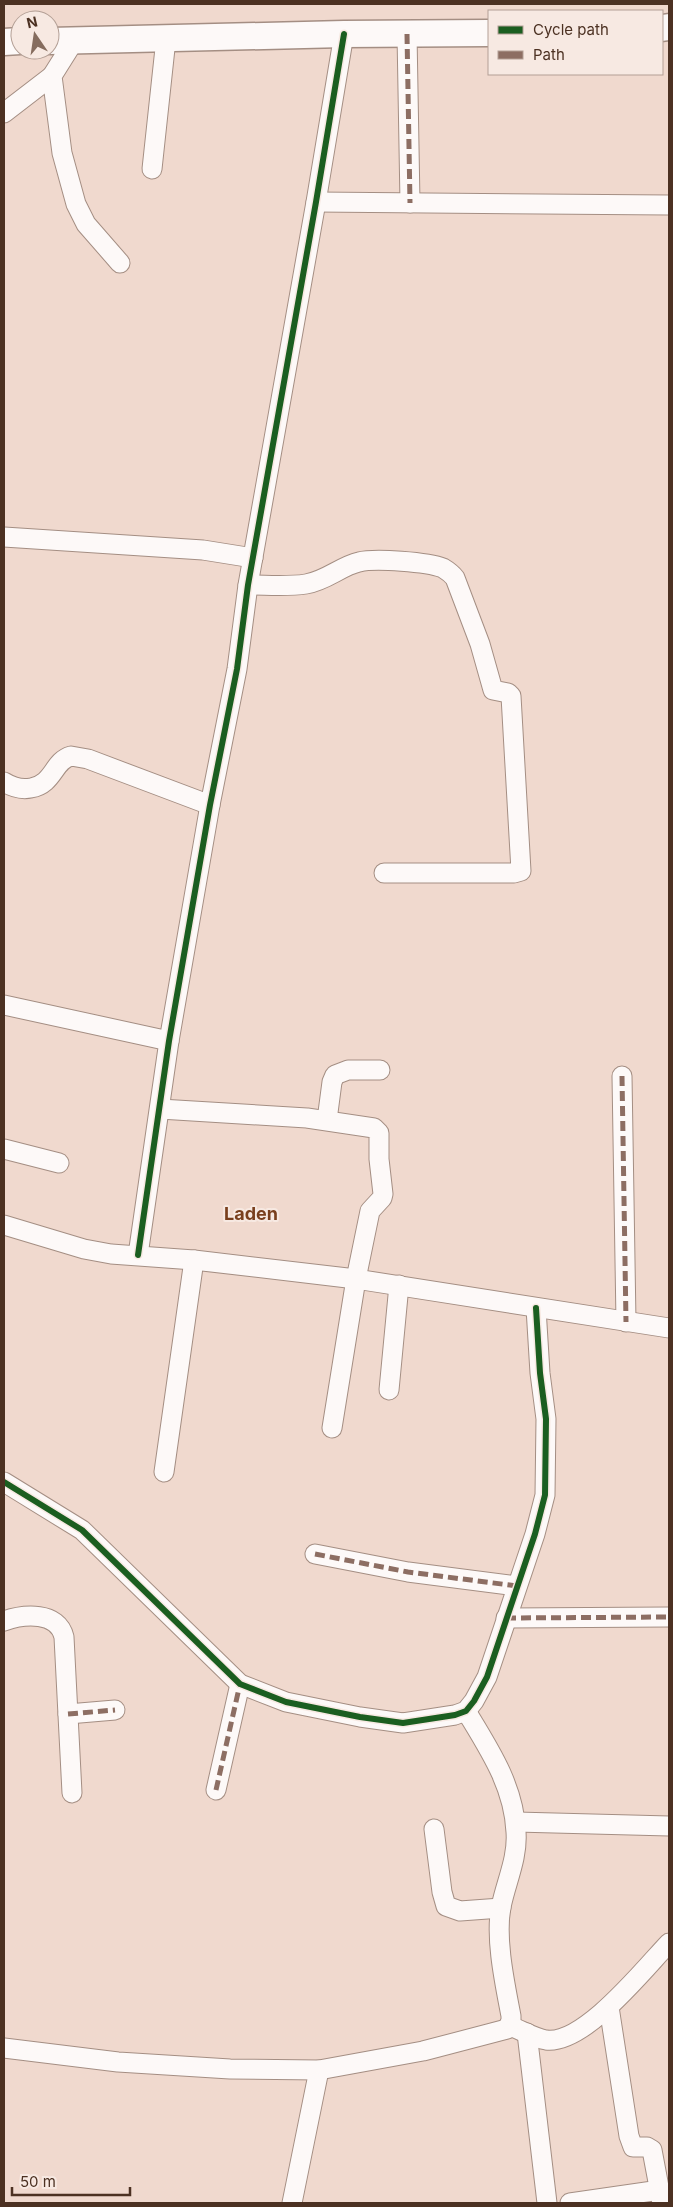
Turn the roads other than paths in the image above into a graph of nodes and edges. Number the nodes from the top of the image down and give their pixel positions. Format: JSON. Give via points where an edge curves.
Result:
{"nodes":[{"id":1,"x":488,"y":33,"type":"edge"},
{"id":2,"x":344,"y":34,"type":"junction"},
{"id":3,"x":407,"y":34,"type":"junction"},
{"id":4,"x":166,"y":39,"type":"junction"},
{"id":5,"x":62,"y":41,"type":"edge"},
{"id":6,"x":52,"y":76,"type":"junction"},
{"id":7,"x":4,"y":113,"type":"edge"},
{"id":8,"x":152,"y":169,"type":"dead end"},
{"id":9,"x":316,"y":202,"type":"junction"},
{"id":10,"x":410,"y":203,"type":"junction"},
{"id":11,"x":669,"y":205,"type":"edge"},
{"id":12,"x":120,"y":263,"type":"dead end"},
{"id":13,"x":4,"y":537,"type":"edge"},
{"id":14,"x":254,"y":558,"type":"junction"},
{"id":15,"x":248,"y":585,"type":"junction"},
{"id":16,"x":4,"y":782,"type":"edge"},
{"id":17,"x":210,"y":805,"type":"junction"},
{"id":18,"x":384,"y":873,"type":"dead end"},
{"id":19,"x":4,"y":1006,"type":"edge"},
{"id":20,"x":169,"y":1040,"type":"junction"},
{"id":21,"x":380,"y":1070,"type":"dead end"},
{"id":22,"x":622,"y":1076,"type":"dead end"},
{"id":23,"x":160,"y":1109,"type":"junction"},
{"id":24,"x":327,"y":1120,"type":"junction"},
{"id":25,"x":4,"y":1149,"type":"edge"},
{"id":26,"x":59,"y":1163,"type":"dead end"},
{"id":27,"x":4,"y":1225,"type":"edge"},
{"id":28,"x":138,"y":1255,"type":"junction"},
{"id":29,"x":194,"y":1260,"type":"junction"},
{"id":30,"x":356,"y":1279,"type":"junction"},
{"id":31,"x":399,"y":1286,"type":"junction"},
{"id":32,"x":536,"y":1308,"type":"junction"},
{"id":33,"x":626,"y":1322,"type":"junction"},
{"id":34,"x":669,"y":1328,"type":"edge"},
{"id":35,"x":389,"y":1390,"type":"dead end"},
{"id":36,"x":332,"y":1428,"type":"dead end"},
{"id":37,"x":164,"y":1472,"type":"dead end"},
{"id":38,"x":4,"y":1482,"type":"edge"},
{"id":39,"x":315,"y":1554,"type":"dead end"},
{"id":40,"x":517,"y":1586,"type":"junction"},
{"id":41,"x":669,"y":1617,"type":"edge"},
{"id":42,"x":506,"y":1618,"type":"junction"},
{"id":43,"x":4,"y":1621,"type":"edge"},
{"id":44,"x":240,"y":1684,"type":"junction"},
{"id":45,"x":115,"y":1710,"type":"dead end"},
{"id":46,"x":466,"y":1711,"type":"junction"},
{"id":47,"x":68,"y":1714,"type":"junction"},
{"id":48,"x":216,"y":1790,"type":"dead end"},
{"id":49,"x":72,"y":1793,"type":"dead end"},
{"id":50,"x":516,"y":1822,"type":"junction"},
{"id":51,"x":669,"y":1826,"type":"edge"},
{"id":52,"x":434,"y":1829,"type":"dead end"},
{"id":53,"x":500,"y":1908,"type":"junction"},
{"id":54,"x":669,"y":1943,"type":"edge"},
{"id":55,"x":609,"y":2006,"type":"junction"},
{"id":56,"x":510,"y":2026,"type":"junction"},
{"id":57,"x":527,"y":2033,"type":"junction"},
{"id":58,"x":4,"y":2048,"type":"edge"},
{"id":59,"x":319,"y":2070,"type":"junction"},
{"id":60,"x":661,"y":2196,"type":"edge"},
{"id":61,"x":292,"y":2203,"type":"edge"},
{"id":62,"x":547,"y":2203,"type":"edge"},
{"id":63,"x":570,"y":2203,"type":"edge"}],
"edges":[{"from":1,"to":3,"type":"main road"},
{"from":2,"to":3,"type":"main road"},
{"from":2,"to":4,"type":"main road"},
{"from":2,"to":9,"type":"street"},
{"from":3,"to":10,"type":"street"},
{"from":4,"to":5,"type":"main road"},
{"from":4,"to":8,"type":"street"},
{"from":5,"to":6,"type":"street"},
{"from":6,"to":7,"type":"street"},
{"from":6,"to":12,"type":"street","via":[[62,154],[76,204],[86,224]]},
{"from":9,"to":10,"type":"street"},
{"from":9,"to":14,"type":"street"},
{"from":10,"to":11,"type":"street"},
{"from":13,"to":14,"type":"street","via":[[203,550]]},
{"from":14,"to":15,"type":"street"},
{"from":15,"to":17,"type":"street","via":[[237,669]]},
{"from":15,"to":18,"type":"street","via":[[306,584],[354,563],[368,561],[441,567],[455,578],[493,690],[511,696],[521,871],[514,874]]},
{"from":16,"to":17,"type":"street","via":[[26,789],[44,784],[62,761],[71,756],[88,759]]},
{"from":17,"to":20,"type":"street"},
{"from":19,"to":20,"type":"street"},
{"from":20,"to":23,"type":"street"},
{"from":21,"to":24,"type":"street","via":[[348,1070],[335,1075]]},
{"from":22,"to":33,"type":"street"},
{"from":23,"to":24,"type":"street"},
{"from":23,"to":28,"type":"street"},
{"from":24,"to":30,"type":"street","via":[[374,1128],[380,1136],[383,1194],[370,1210]]},
{"from":25,"to":26,"type":"street"},
{"from":27,"to":28,"type":"street","via":[[84,1249]]},
{"from":28,"to":29,"type":"street"},
{"from":29,"to":30,"type":"street"},
{"from":29,"to":37,"type":"street"},
{"from":30,"to":31,"type":"street"},
{"from":30,"to":36,"type":"street"},
{"from":31,"to":32,"type":"street"},
{"from":31,"to":35,"type":"street"},
{"from":32,"to":33,"type":"street"},
{"from":32,"to":40,"type":"street","via":[[546,1419],[545,1495]]},
{"from":33,"to":34,"type":"street"},
{"from":38,"to":44,"type":"street","via":[[82,1530]]},
{"from":39,"to":40,"type":"street","via":[[408,1572]]},
{"from":40,"to":42,"type":"street"},
{"from":41,"to":42,"type":"street"},
{"from":42,"to":46,"type":"street","via":[[487,1676]]},
{"from":43,"to":47,"type":"street","via":[[37,1616],[50,1619],[61,1629]]},
{"from":44,"to":46,"type":"street","via":[[286,1702],[403,1723]]},
{"from":44,"to":48,"type":"street"},
{"from":45,"to":47,"type":"street"},
{"from":46,"to":50,"type":"street","via":[[504,1776]]},
{"from":47,"to":49,"type":"street"},
{"from":50,"to":51,"type":"street"},
{"from":50,"to":53,"type":"street","via":[[513,1862]]},
{"from":52,"to":53,"type":"street","via":[[446,1906],[460,1911]]},
{"from":53,"to":56,"type":"street","via":[[500,1943]]},
{"from":54,"to":55,"type":"street"},
{"from":55,"to":57,"type":"street","via":[[567,2036],[546,2040]]},
{"from":55,"to":60,"type":"street","via":[[629,2136],[633,2147],[652,2150]]},
{"from":56,"to":57,"type":"street"},
{"from":56,"to":59,"type":"street","via":[[502,2031],[423,2051]]},
{"from":57,"to":62,"type":"street"},
{"from":58,"to":59,"type":"street","via":[[118,2062],[230,2070]]},
{"from":59,"to":61,"type":"street"},
{"from":60,"to":63,"type":"street"}]}
